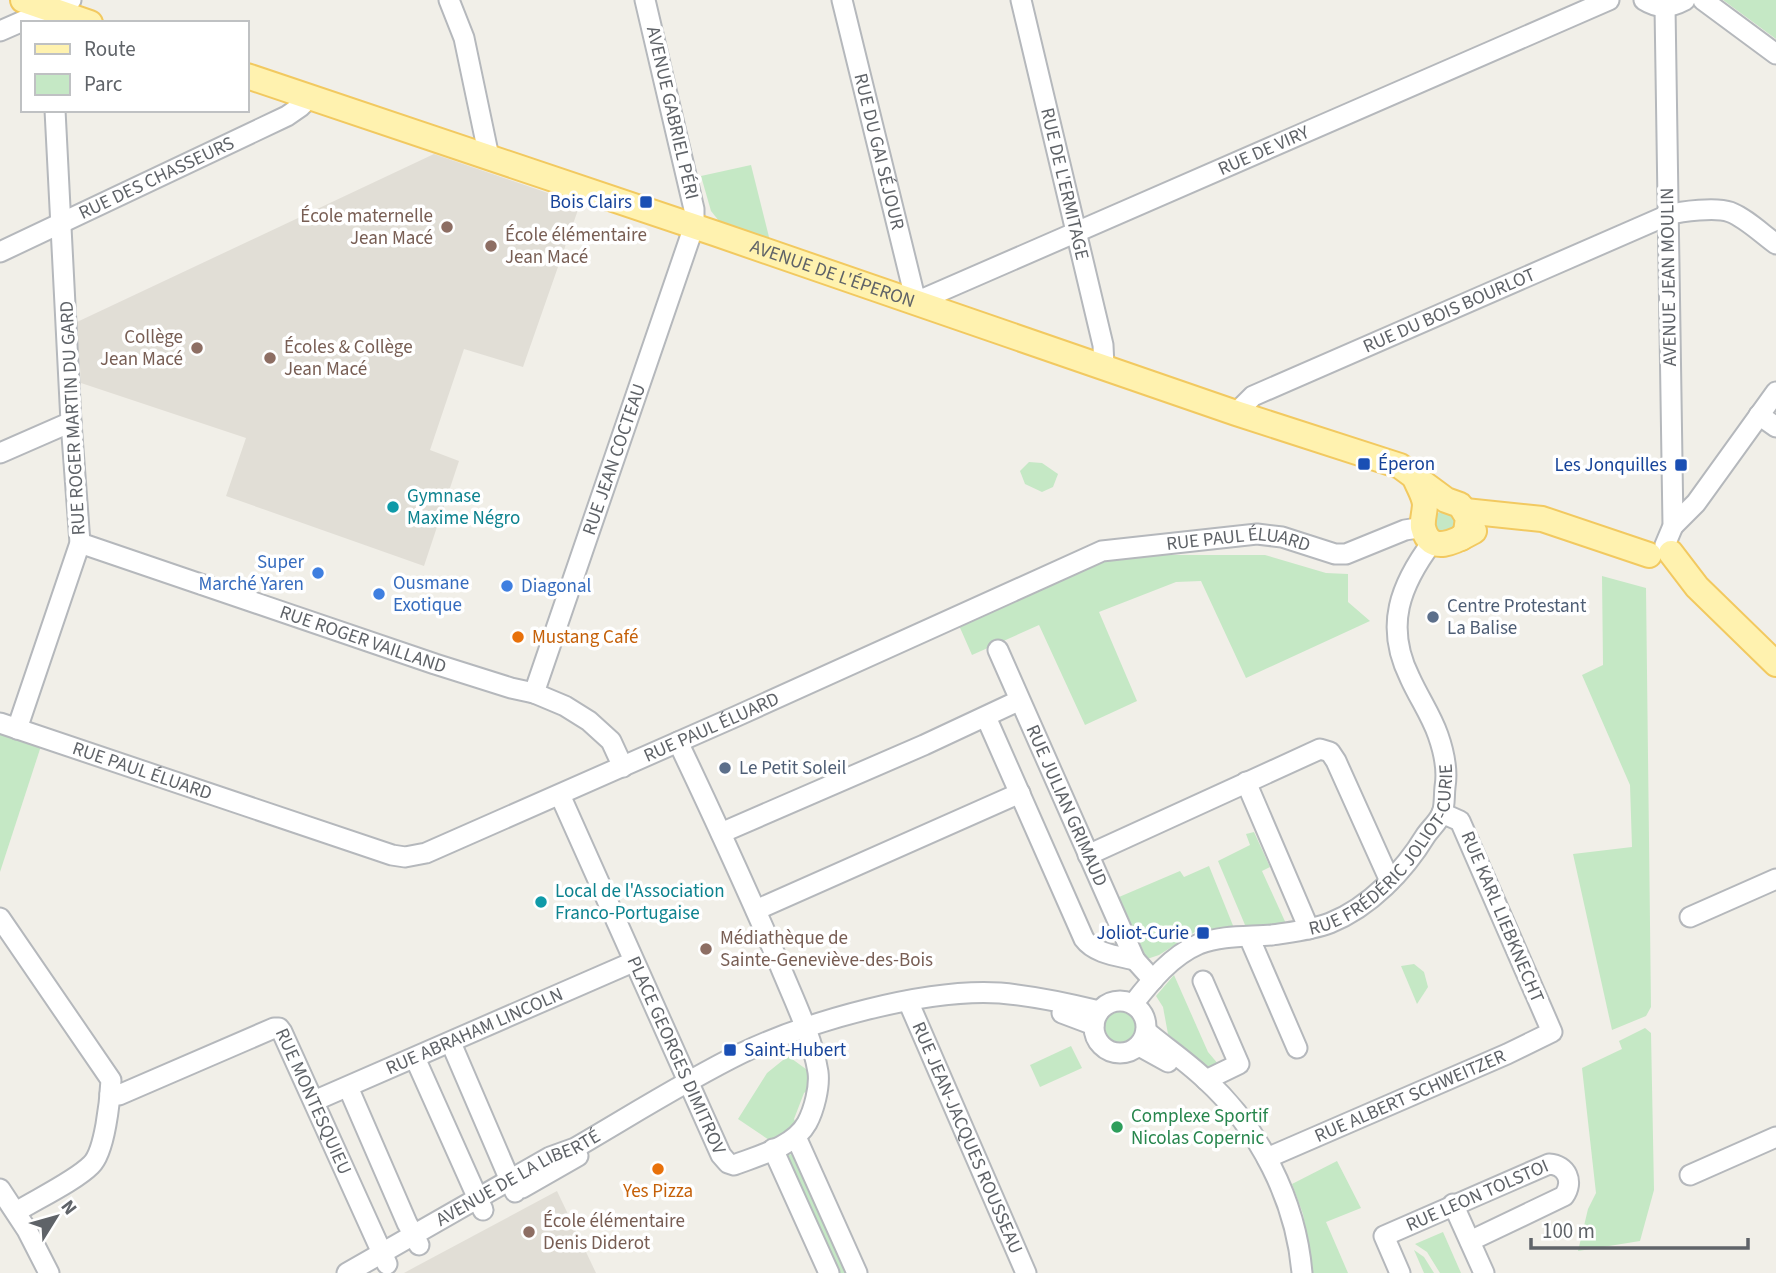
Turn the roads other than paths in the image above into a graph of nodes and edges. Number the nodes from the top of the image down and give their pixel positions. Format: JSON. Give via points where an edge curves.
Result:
{"nodes":[{"id":1,"x":23,"y":0,"type":"edge"},
{"id":2,"x":450,"y":0,"type":"edge"},
{"id":3,"x":645,"y":0,"type":"edge"},
{"id":4,"x":842,"y":0,"type":"edge"},
{"id":5,"x":1021,"y":0,"type":"edge"},
{"id":6,"x":1609,"y":0,"type":"edge"},
{"id":7,"x":1644,"y":0,"type":"edge"},
{"id":8,"x":1685,"y":0,"type":"edge"},
{"id":9,"x":1703,"y":0,"type":"edge"},
{"id":10,"x":1665,"y":7,"type":"junction"},
{"id":11,"x":57,"y":11,"type":"edge"},
{"id":12,"x":28,"y":21,"type":"edge"},
{"id":13,"x":84,"y":21,"type":"edge"},
{"id":14,"x":21,"y":24,"type":"edge"},
{"id":15,"x":0,"y":31,"type":"edge"},
{"id":16,"x":1776,"y":54,"type":"edge"},
{"id":17,"x":248,"y":76,"type":"edge"},
{"id":18,"x":309,"y":97,"type":"junction"},
{"id":19,"x":55,"y":112,"type":"edge"},
{"id":20,"x":489,"y":157,"type":"junction"},
{"id":21,"x":1668,"y":215,"type":"junction"},
{"id":22,"x":62,"y":222,"type":"junction"},
{"id":23,"x":694,"y":226,"type":"junction"},
{"id":24,"x":1077,"y":232,"type":"junction"},
{"id":25,"x":1776,"y":244,"type":"edge"},
{"id":26,"x":0,"y":251,"type":"edge"},
{"id":27,"x":916,"y":302,"type":"junction"},
{"id":28,"x":1104,"y":367,"type":"junction"},
{"id":29,"x":1776,"y":392,"type":"edge"},
{"id":30,"x":1236,"y":413,"type":"junction"},
{"id":31,"x":1759,"y":415,"type":"junction"},
{"id":32,"x":71,"y":422,"type":"junction"},
{"id":33,"x":1776,"y":427,"type":"edge"},
{"id":34,"x":0,"y":453,"type":"edge"},
{"id":35,"x":1415,"y":478,"type":"junction"},
{"id":36,"x":1455,"y":505,"type":"junction"},
{"id":37,"x":1506,"y":516,"type":"junction"},
{"id":38,"x":1427,"y":527,"type":"junction"},
{"id":39,"x":1461,"y":538,"type":"junction"},
{"id":40,"x":80,"y":543,"type":"junction"},
{"id":41,"x":1664,"y":549,"type":"junction"},
{"id":42,"x":998,"y":650,"type":"dead end"},
{"id":43,"x":1776,"y":664,"type":"edge"},
{"id":44,"x":534,"y":693,"type":"junction"},
{"id":45,"x":1018,"y":701,"type":"junction"},
{"id":46,"x":986,"y":717,"type":"junction"},
{"id":47,"x":9,"y":726,"type":"edge"},
{"id":48,"x":678,"y":742,"type":"junction"},
{"id":49,"x":624,"y":766,"type":"junction"},
{"id":50,"x":1246,"y":782,"type":"junction"},
{"id":51,"x":1020,"y":793,"type":"junction"},
{"id":52,"x":560,"y":794,"type":"junction"},
{"id":53,"x":1451,"y":817,"type":"junction"},
{"id":54,"x":721,"y":834,"type":"junction"},
{"id":55,"x":1088,"y":855,"type":"junction"},
{"id":56,"x":1776,"y":879,"type":"edge"},
{"id":57,"x":1390,"y":881,"type":"junction"},
{"id":58,"x":756,"y":910,"type":"junction"},
{"id":59,"x":1690,"y":916,"type":"dead end"},
{"id":60,"x":0,"y":918,"type":"edge"},
{"id":61,"x":1309,"y":929,"type":"junction"},
{"id":62,"x":1249,"y":937,"type":"junction"},
{"id":63,"x":1135,"y":960,"type":"junction"},
{"id":64,"x":633,"y":961,"type":"junction"},
{"id":65,"x":1153,"y":980,"type":"junction"},
{"id":66,"x":1203,"y":981,"type":"dead end"},
{"id":67,"x":1133,"y":1004,"type":"junction"},
{"id":68,"x":910,"y":1006,"type":"junction"},
{"id":69,"x":1097,"y":1018,"type":"junction"},
{"id":70,"x":806,"y":1028,"type":"junction"},
{"id":71,"x":1552,"y":1032,"type":"joint"},
{"id":72,"x":1142,"y":1038,"type":"junction"},
{"id":73,"x":451,"y":1042,"type":"junction"},
{"id":74,"x":1297,"y":1048,"type":"dead end"},
{"id":75,"x":415,"y":1058,"type":"junction"},
{"id":76,"x":1206,"y":1080,"type":"junction"},
{"id":77,"x":688,"y":1082,"type":"junction"},
{"id":78,"x":348,"y":1087,"type":"junction"},
{"id":79,"x":110,"y":1094,"type":"junction"},
{"id":80,"x":314,"y":1101,"type":"junction"},
{"id":81,"x":796,"y":1137,"type":"junction"},
{"id":82,"x":1776,"y":1137,"type":"edge"},
{"id":83,"x":773,"y":1149,"type":"junction"},
{"id":84,"x":1267,"y":1158,"type":"junction"},
{"id":85,"x":1690,"y":1175,"type":"dead end"},
{"id":86,"x":512,"y":1186,"type":"junction"},
{"id":87,"x":0,"y":1189,"type":"edge"},
{"id":88,"x":480,"y":1204,"type":"junction"},
{"id":89,"x":1454,"y":1204,"type":"junction"},
{"id":90,"x":16,"y":1212,"type":"junction"},
{"id":91,"x":417,"y":1241,"type":"junction"},
{"id":92,"x":1470,"y":1241,"type":"junction"},
{"id":93,"x":380,"y":1264,"type":"edge"},
{"id":94,"x":49,"y":1273,"type":"edge"},
{"id":95,"x":347,"y":1273,"type":"edge"},
{"id":96,"x":829,"y":1273,"type":"edge"},
{"id":97,"x":857,"y":1273,"type":"edge"},
{"id":98,"x":1026,"y":1273,"type":"edge"},
{"id":99,"x":1290,"y":1273,"type":"edge"},
{"id":100,"x":1302,"y":1273,"type":"edge"},
{"id":101,"x":1400,"y":1273,"type":"edge"},
{"id":102,"x":1484,"y":1273,"type":"edge"}],
"edges":[{"from":1,"to":11,"type":"main road"},
{"from":2,"to":20,"type":"street","via":[[464,38]]},
{"from":3,"to":23,"type":"street","name":"AVENUE GABRIEL PÉRI","via":[[694,209]]},
{"from":4,"to":27,"type":"street","name":"RUE DU GAI SÉJOUR"},
{"from":5,"to":24,"type":"street","name":"RUE DE L'ERMITAGE"},
{"from":6,"to":24,"type":"street","name":"RUE DE VIRY"},
{"from":7,"to":10,"type":"street"},
{"from":8,"to":10,"type":"street"},
{"from":9,"to":16,"type":"street"},
{"from":10,"to":21,"type":"street","name":"AVENUE JEAN MOULIN"},
{"from":11,"to":12,"type":"street"},
{"from":11,"to":13,"type":"main road"},
{"from":14,"to":15,"type":"street"},
{"from":17,"to":18,"type":"main road","name":"AVENUE DE L'ÉPERON"},
{"from":18,"to":20,"type":"main road","name":"AVENUE DE L'ÉPERON"},
{"from":18,"to":22,"type":"street","name":"RUE DES CHASSEURS","via":[[287,116]]},
{"from":19,"to":22,"type":"street","name":"RUE ROGER MARTIN DU GARD"},
{"from":20,"to":23,"type":"main road","name":"AVENUE DE L'ÉPERON"},
{"from":21,"to":25,"type":"street","name":"RUE DU BOIS BOURLOT","via":[[1726,211]]},
{"from":21,"to":30,"type":"street","name":"RUE DU BOIS BOURLOT","via":[[1253,396]]},
{"from":21,"to":41,"type":"street","name":"AVENUE JEAN MOULIN"},
{"from":22,"to":26,"type":"street","name":"RUE DES CHASSEURS"},
{"from":22,"to":32,"type":"street","name":"RUE ROGER MARTIN DU GARD"},
{"from":23,"to":27,"type":"main road","name":"AVENUE DE L'ÉPERON"},
{"from":23,"to":44,"type":"street","name":"RUE JEAN COCTEAU"},
{"from":24,"to":27,"type":"street","name":"RUE DE VIRY"},
{"from":24,"to":28,"type":"street","name":"RUE DE L'ERMITAGE"},
{"from":27,"to":28,"type":"main road","name":"AVENUE DE L'ÉPERON"},
{"from":28,"to":30,"type":"main road","name":"AVENUE DE L'ÉPERON"},
{"from":29,"to":31,"type":"street"},
{"from":30,"to":35,"type":"main road","name":"AVENUE DE L'ÉPERON","via":[[1400,466]]},
{"from":31,"to":33,"type":"street"},
{"from":31,"to":41,"type":"street"},
{"from":32,"to":34,"type":"street"},
{"from":32,"to":40,"type":"street","name":"RUE ROGER MARTIN DU GARD"},
{"from":35,"to":36,"type":"main road","name":"AVENUE DE L'ÉPERON"},
{"from":35,"to":38,"type":"main road","via":[[1425,502]]},
{"from":36,"to":37,"type":"main road","name":"AVENUE DE L'ÉPERON"},
{"from":36,"to":38,"type":"main road","via":[[1433,503]]},
{"from":36,"to":39,"type":"main road","via":[[1468,525]]},
{"from":37,"to":39,"type":"main road"},
{"from":37,"to":41,"type":"main road","name":"AVENUE DE L'ÉPERON","via":[[1542,519]]},
{"from":38,"to":39,"type":"main road","via":[[1448,545]]},
{"from":38,"to":48,"type":"street","name":"RUE PAUL ÉLUARD","via":[[1405,530],[1346,554],[1257,534],[1102,551]]},
{"from":38,"to":53,"type":"street","name":"RUE FRÉDÉRIC JOLIOT-CURIE","via":[[1403,589],[1396,624],[1408,676],[1431,715],[1444,753]]},
{"from":40,"to":44,"type":"street","name":"RUE ROGER VAILLAND","via":[[435,664]]},
{"from":40,"to":47,"type":"street","name":"RUE ROGER MARTIN DU GARD"},
{"from":41,"to":43,"type":"main road","name":"AVENUE DE L'ÉPERON"},
{"from":42,"to":45,"type":"street","name":"RUE JULIAN GRIMAUD"},
{"from":44,"to":49,"type":"street","name":"RUE ROGER VAILLAND","via":[[589,720],[611,741]]},
{"from":45,"to":46,"type":"street"},
{"from":45,"to":55,"type":"street","name":"RUE JULIAN GRIMAUD"},
{"from":46,"to":51,"type":"street","name":"RUE JULIAN GRIMAUD"},
{"from":46,"to":54,"type":"street"},
{"from":47,"to":52,"type":"street","name":"RUE PAUL ÉLUARD","via":[[405,857],[426,853]]},
{"from":48,"to":49,"type":"street","name":"RUE PAUL ÉLUARD"},
{"from":48,"to":54,"type":"street"},
{"from":49,"to":52,"type":"street","name":"RUE PAUL ÉLUARD"},
{"from":50,"to":55,"type":"street"},
{"from":50,"to":57,"type":"street","via":[[1320,749],[1330,752]]},
{"from":50,"to":61,"type":"street"},
{"from":51,"to":58,"type":"street"},
{"from":51,"to":63,"type":"street","name":"RUE JULIAN GRIMAUD","via":[[1084,939],[1096,949]]},
{"from":52,"to":64,"type":"street","name":"PLACE GEORGES DIMITROV"},
{"from":53,"to":57,"type":"street","name":"RUE FRÉDÉRIC JOLIOT-CURIE"},
{"from":53,"to":71,"type":"street","name":"RUE KARL LIEBKNECHT"},
{"from":54,"to":58,"type":"street"},
{"from":55,"to":63,"type":"street","name":"RUE JULIAN GRIMAUD"},
{"from":56,"to":59,"type":"street"},
{"from":57,"to":61,"type":"street","name":"RUE FRÉDÉRIC JOLIOT-CURIE","via":[[1349,912]]},
{"from":58,"to":70,"type":"street"},
{"from":60,"to":79,"type":"street","via":[[106,1071]]},
{"from":61,"to":62,"type":"street","name":"RUE FRÉDÉRIC JOLIOT-CURIE"},
{"from":62,"to":65,"type":"street","name":"RUE FRÉDÉRIC JOLIOT-CURIE","via":[[1199,944],[1174,958]]},
{"from":62,"to":74,"type":"street"},
{"from":63,"to":65,"type":"street","name":"RUE JULIAN GRIMAUD"},
{"from":64,"to":73,"type":"street","name":"RUE ABRAHAM LINCOLN"},
{"from":64,"to":77,"type":"street","name":"PLACE GEORGES DIMITROV"},
{"from":65,"to":67,"type":"street","name":"RUE FRÉDÉRIC JOLIOT-CURIE"},
{"from":66,"to":76,"type":"street","via":[[1238,1064]]},
{"from":67,"to":69,"type":"street","name":"AVENUE DE LA LIBERTÉ","via":[[1111,1002]]},
{"from":67,"to":72,"type":"street","via":[[1144,1016]]},
{"from":68,"to":69,"type":"street","name":"AVENUE DE LA LIBERTÉ","via":[[953,995],[999,993],[1066,1003]]},
{"from":68,"to":70,"type":"street","name":"AVENUE DE LA LIBERTÉ"},
{"from":68,"to":98,"type":"street","name":"RUE JEAN-JACQUES ROUSSEAU"},
{"from":69,"to":72,"type":"street","via":[[1097,1040],[1108,1051],[1124,1053]]},
{"from":70,"to":77,"type":"street","name":"AVENUE DE LA LIBERTÉ","via":[[744,1052]]},
{"from":70,"to":81,"type":"street","via":[[818,1075],[808,1121]]},
{"from":71,"to":84,"type":"street","name":"RUE ALBERT SCHWEITZER"},
{"from":72,"to":76,"type":"street"},
{"from":72,"to":99,"type":"street","via":[[1217,1105],[1257,1162],[1279,1214]]},
{"from":73,"to":75,"type":"street","name":"RUE ABRAHAM LINCOLN"},
{"from":73,"to":86,"type":"street"},
{"from":75,"to":78,"type":"street","name":"RUE ABRAHAM LINCOLN"},
{"from":75,"to":88,"type":"street"},
{"from":76,"to":84,"type":"street","via":[[1242,1119]]},
{"from":77,"to":83,"type":"street","name":"PLACE GEORGES DIMITROV","via":[[728,1163],[734,1165]]},
{"from":77,"to":86,"type":"street","name":"AVENUE DE LA LIBERTÉ","via":[[566,1158],[550,1157]]},
{"from":78,"to":80,"type":"street","name":"RUE ABRAHAM LINCOLN"},
{"from":78,"to":91,"type":"street","name":"RUE MONTESQUIEU"},
{"from":79,"to":80,"type":"street","name":"RUE MONTESQUIEU","via":[[119,1095],[279,1028]]},
{"from":79,"to":90,"type":"street","via":[[100,1147],[91,1165]]},
{"from":80,"to":93,"type":"street","name":"RUE MONTESQUIEU"},
{"from":81,"to":83,"type":"street","name":"PLACE GEORGES DIMITROV"},
{"from":81,"to":97,"type":"street"},
{"from":82,"to":85,"type":"street"},
{"from":83,"to":96,"type":"street"},
{"from":84,"to":100,"type":"street","via":[[1292,1218]]},
{"from":86,"to":88,"type":"street","name":"AVENUE DE LA LIBERTÉ"},
{"from":87,"to":90,"type":"street"},
{"from":88,"to":91,"type":"street","name":"AVENUE DE LA LIBERTÉ"},
{"from":89,"to":92,"type":"street"},
{"from":89,"to":92,"type":"street","name":"RUE LEON TOLSTOI","via":[[1549,1164],[1557,1164],[1569,1181],[1564,1196]]},
{"from":89,"to":101,"type":"street","name":"RUE LEON TOLSTOI","via":[[1384,1236]]},
{"from":90,"to":94,"type":"street"},
{"from":91,"to":93,"type":"street","name":"AVENUE DE LA LIBERTÉ"},
{"from":92,"to":102,"type":"street"},
{"from":93,"to":95,"type":"street","name":"AVENUE DE LA LIBERTÉ"}]}
